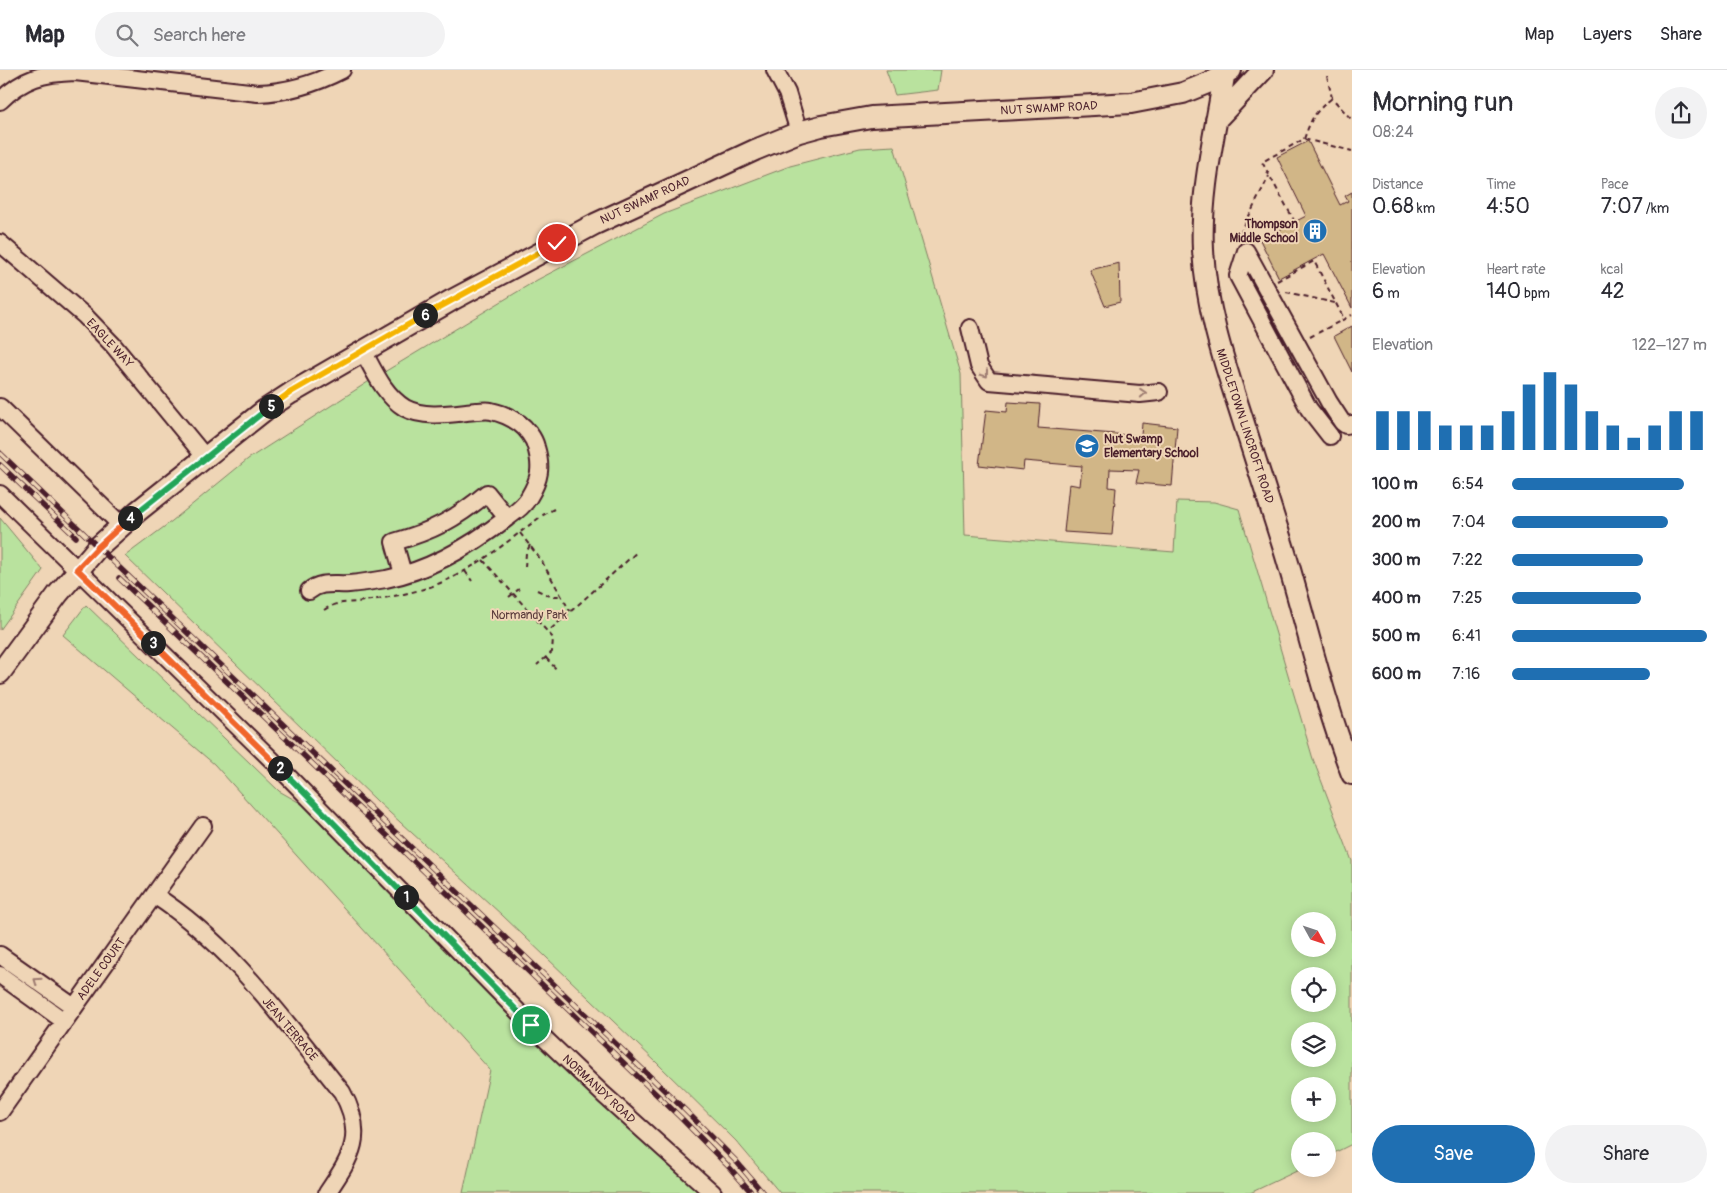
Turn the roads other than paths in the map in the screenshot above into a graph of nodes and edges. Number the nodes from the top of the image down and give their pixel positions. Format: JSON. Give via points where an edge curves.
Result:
{"nodes":[{"id":1,"x":342,"y":70,"type":"edge"},
{"id":2,"x":775,"y":70,"type":"edge"},
{"id":3,"x":1263,"y":70,"type":"edge"},
{"id":4,"x":1227,"y":71,"type":"edge"},
{"id":5,"x":0,"y":101,"type":"edge"},
{"id":6,"x":1216,"y":120,"type":"junction"},
{"id":7,"x":799,"y":132,"type":"junction"},
{"id":8,"x":0,"y":242,"type":"edge"},
{"id":9,"x":970,"y":328,"type":"dead end"},
{"id":10,"x":363,"y":351,"type":"junction"},
{"id":11,"x":1159,"y":392,"type":"dead end"},
{"id":12,"x":1329,"y":402,"type":"junction"},
{"id":13,"x":0,"y":407,"type":"edge"},
{"id":14,"x":1352,"y":424,"type":"edge"},
{"id":15,"x":205,"y":457,"type":"junction"},
{"id":16,"x":0,"y":494,"type":"edge"},
{"id":17,"x":507,"y":518,"type":"junction"},
{"id":18,"x":122,"y":525,"type":"junction"},
{"id":19,"x":77,"y":569,"type":"junction"},
{"id":20,"x":403,"y":574,"type":"junction"},
{"id":21,"x":309,"y":590,"type":"dead end"},
{"id":22,"x":0,"y":673,"type":"edge"},
{"id":23,"x":1352,"y":774,"type":"edge"},
{"id":24,"x":203,"y":826,"type":"dead end"},
{"id":25,"x":154,"y":895,"type":"junction"},
{"id":26,"x":0,"y":955,"type":"edge"},
{"id":27,"x":0,"y":975,"type":"edge"},
{"id":28,"x":74,"y":1007,"type":"junction"},
{"id":29,"x":64,"y":1021,"type":"junction"},
{"id":30,"x":0,"y":1112,"type":"edge"},
{"id":31,"x":326,"y":1193,"type":"edge"},
{"id":32,"x":713,"y":1193,"type":"edge"}],
"edges":[{"from":1,"to":5,"type":"street","via":[[303,87],[273,92],[56,72],[27,80]]},
{"from":2,"to":7,"type":"street"},
{"from":3,"to":6,"type":"main road"},
{"from":4,"to":6,"type":"main road","name":"MIDDLETOWN LINCROFT ROAD"},
{"from":4,"to":7,"type":"main road","name":"NUT SWAMP ROAD","via":[[1210,82],[1183,92],[1131,103],[871,117]]},
{"from":6,"to":23,"type":"main road","name":"MIDDLETOWN LINCROFT ROAD","via":[[1203,211],[1204,257],[1212,318]]},
{"from":7,"to":10,"type":"main road","name":"NUT SWAMP ROAD","via":[[595,224]]},
{"from":8,"to":15,"type":"street","name":"EAGLE WAY","via":[[85,316],[113,345]]},
{"from":9,"to":11,"type":"street","one_way":true,"via":[[979,366],[989,380],[1140,394]]},
{"from":10,"to":15,"type":"main road","name":"NUT SWAMP ROAD","via":[[291,392]]},
{"from":10,"to":17,"type":"street","via":[[384,389],[406,408],[420,414],[490,410],[509,416],[523,426],[535,442],[540,462],[536,486],[526,502]]},
{"from":12,"to":12,"type":"street","via":[[1244,256],[1238,276],[1309,408],[1330,436]]},
{"from":12,"to":14,"type":"street","via":[[1342,422]]},
{"from":13,"to":18,"type":"street"},
{"from":15,"to":18,"type":"main road","name":"NUT SWAMP ROAD"},
{"from":16,"to":19,"type":"street","name":"NORMANDY ROAD"},
{"from":17,"to":20,"type":"street","via":[[483,537],[448,557]]},
{"from":17,"to":20,"type":"street","via":[[486,493],[444,524],[394,542]]},
{"from":18,"to":19,"type":"main road","name":"NUT SWAMP ROAD"},
{"from":19,"to":22,"type":"main road","name":"NUT SWAMP ROAD"},
{"from":19,"to":32,"type":"street","name":"NORMANDY ROAD","via":[[273,761],[543,1037]]},
{"from":20,"to":21,"type":"street","via":[[349,584],[323,584]]},
{"from":24,"to":25,"type":"street","name":"ADELE COURT"},
{"from":25,"to":28,"type":"street","name":"ADELE COURT"},
{"from":25,"to":31,"type":"street","name":"JEAN TERRACE","via":[[188,918],[237,965],[342,1092],[352,1112],[353,1144],[351,1155]]},
{"from":28,"to":26,"type":"street","one_way":true},
{"from":27,"to":29,"type":"street"},
{"from":28,"to":29,"type":"street","name":"ADELE COURT"},
{"from":29,"to":30,"type":"street","name":"ADELE COURT"}]}
